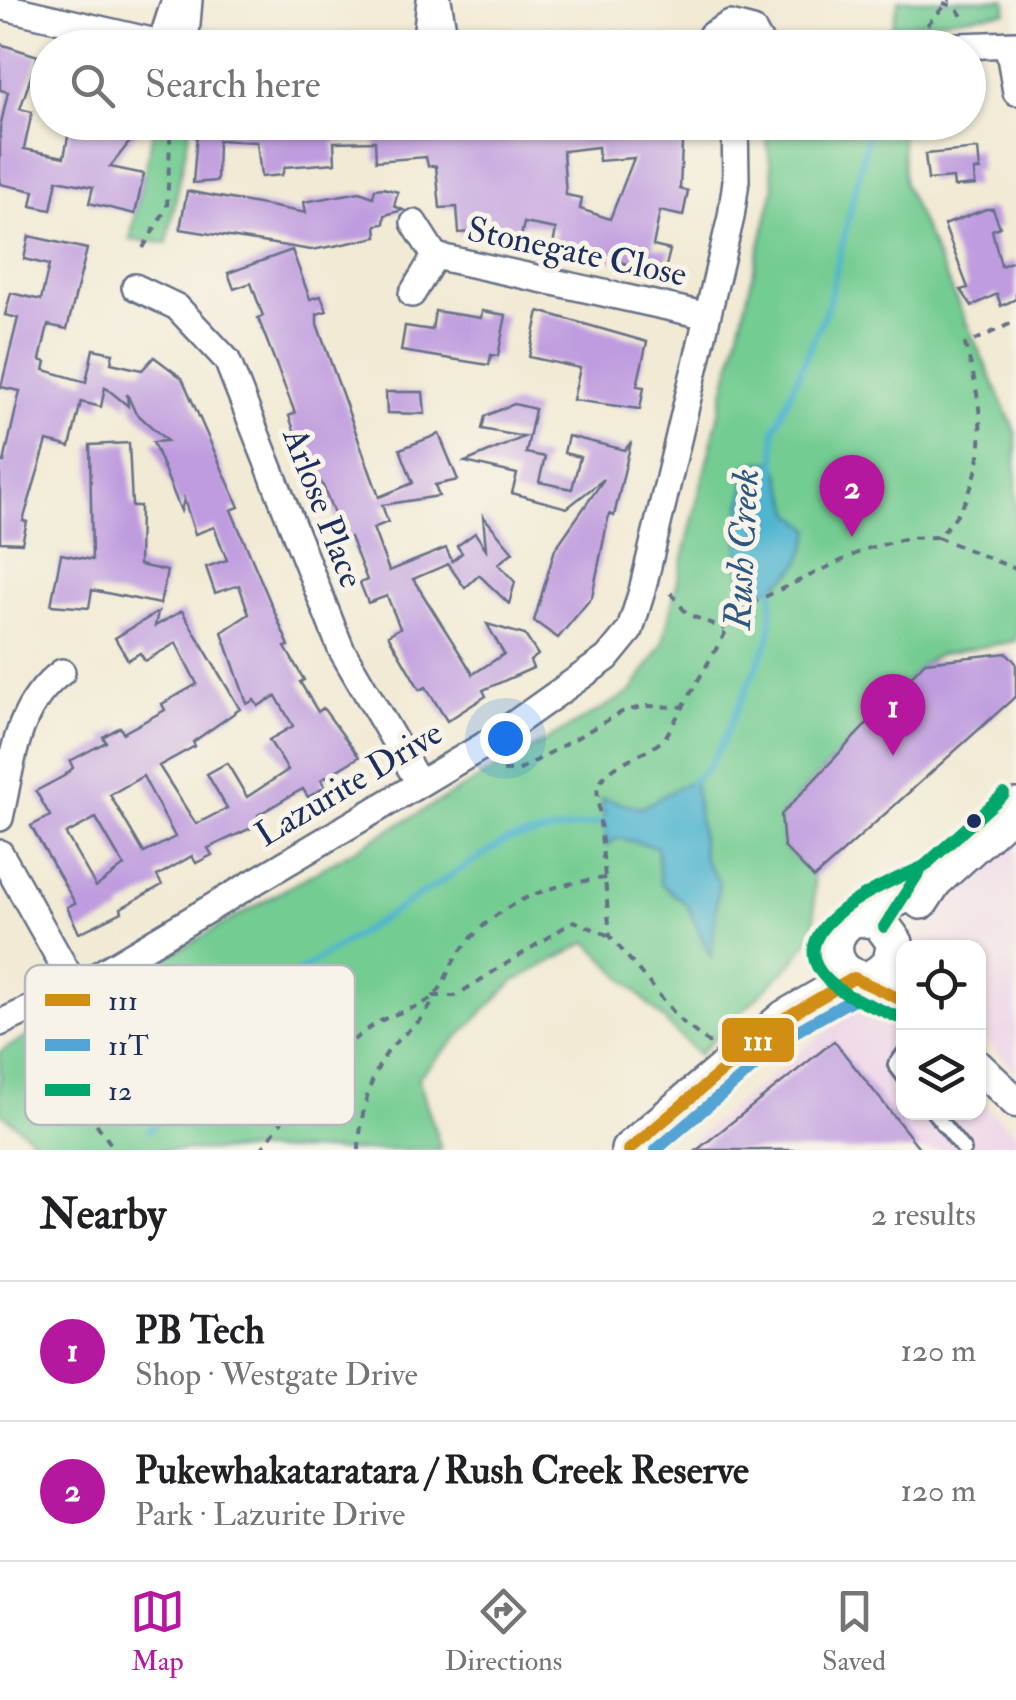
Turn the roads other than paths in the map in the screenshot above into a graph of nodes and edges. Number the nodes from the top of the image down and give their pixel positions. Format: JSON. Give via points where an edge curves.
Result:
{"nodes":[{"id":1,"x":175,"y":0,"type":"edge"},
{"id":2,"x":189,"y":0,"type":"edge"},
{"id":3,"x":430,"y":0,"type":"edge"},
{"id":4,"x":438,"y":0,"type":"edge"},
{"id":5,"x":0,"y":6,"type":"edge"},
{"id":6,"x":731,"y":12,"type":"edge"},
{"id":7,"x":106,"y":30,"type":"edge"},
{"id":8,"x":176,"y":30,"type":"edge"},
{"id":9,"x":181,"y":30,"type":"edge"},
{"id":10,"x":427,"y":30,"type":"edge"},
{"id":11,"x":443,"y":30,"type":"edge"},
{"id":12,"x":753,"y":30,"type":"edge"},
{"id":13,"x":1012,"y":44,"type":"edge"},
{"id":14,"x":986,"y":45,"type":"edge"},
{"id":15,"x":1016,"y":92,"type":"edge"},
{"id":16,"x":735,"y":140,"type":"edge"},
{"id":17,"x":414,"y":223,"type":"dead end"},
{"id":18,"x":435,"y":256,"type":"junction"},
{"id":19,"x":135,"y":287,"type":"dead end"},
{"id":20,"x":412,"y":294,"type":"dead end"},
{"id":21,"x":704,"y":315,"type":"junction"},
{"id":22,"x":62,"y":672,"type":"dead end"},
{"id":23,"x":419,"y":783,"type":"junction"},
{"id":24,"x":1016,"y":806,"type":"edge"},
{"id":25,"x":0,"y":818,"type":"edge"},
{"id":26,"x":0,"y":853,"type":"edge"},
{"id":27,"x":934,"y":881,"type":"junction"},
{"id":28,"x":858,"y":918,"type":"junction"},
{"id":29,"x":904,"y":940,"type":"edge"},
{"id":30,"x":833,"y":946,"type":"junction"},
{"id":31,"x":896,"y":950,"type":"edge"},
{"id":32,"x":896,"y":956,"type":"edge"},
{"id":33,"x":63,"y":965,"type":"edge"},
{"id":34,"x":114,"y":965,"type":"edge"},
{"id":35,"x":856,"y":978,"type":"junction"},
{"id":36,"x":896,"y":997,"type":"edge"},
{"id":37,"x":25,"y":1012,"type":"edge"},
{"id":38,"x":784,"y":1018,"type":"junction"},
{"id":39,"x":0,"y":1024,"type":"edge"},
{"id":40,"x":986,"y":1074,"type":"edge"},
{"id":41,"x":1016,"y":1102,"type":"edge"},
{"id":42,"x":939,"y":1120,"type":"edge"},
{"id":43,"x":629,"y":1150,"type":"edge"},
{"id":44,"x":964,"y":1150,"type":"edge"}],
"edges":[{"from":1,"to":8,"type":"street"},
{"from":2,"to":9,"type":"street"},
{"from":3,"to":10,"type":"street"},
{"from":4,"to":11,"type":"street"},
{"from":5,"to":7,"type":"street"},
{"from":6,"to":12,"type":"street"},
{"from":13,"to":14,"type":"street"},
{"from":13,"to":15,"type":"street"},
{"from":16,"to":21,"type":"street","name":"Lazurite Drive","via":[[730,217]]},
{"from":17,"to":18,"type":"street","name":"Stonegate Close"},
{"from":18,"to":20,"type":"street","name":"Stonegate Close"},
{"from":18,"to":21,"type":"street","name":"Stonegate Close"},
{"from":19,"to":23,"type":"street","name":"Arlose Place","via":[[177,307],[227,360],[340,649]]},
{"from":21,"to":23,"type":"street","name":"Lazurite Drive","via":[[630,630],[586,674]]},
{"from":22,"to":25,"type":"street","via":[[38,690],[26,710]]},
{"from":23,"to":34,"type":"street","name":"Lazurite Drive"},
{"from":24,"to":27,"type":"main road"},
{"from":26,"to":33,"type":"street"},
{"from":27,"to":28,"type":"main road"},
{"from":27,"to":29,"type":"main road"},
{"from":28,"to":30,"type":"main road","via":[[840,929]]},
{"from":28,"to":31,"type":"main road","via":[[880,922]]},
{"from":30,"to":35,"type":"main road","via":[[838,966]]},
{"from":30,"to":38,"type":"main road"},
{"from":32,"to":35,"type":"main road","via":[[882,974]]},
{"from":35,"to":36,"type":"street"},
{"from":35,"to":38,"type":"main road"},
{"from":37,"to":39,"type":"street","name":"Lazurite Drive"},
{"from":38,"to":43,"type":"main road"},
{"from":40,"to":41,"type":"street"},
{"from":42,"to":44,"type":"lane"}]}
